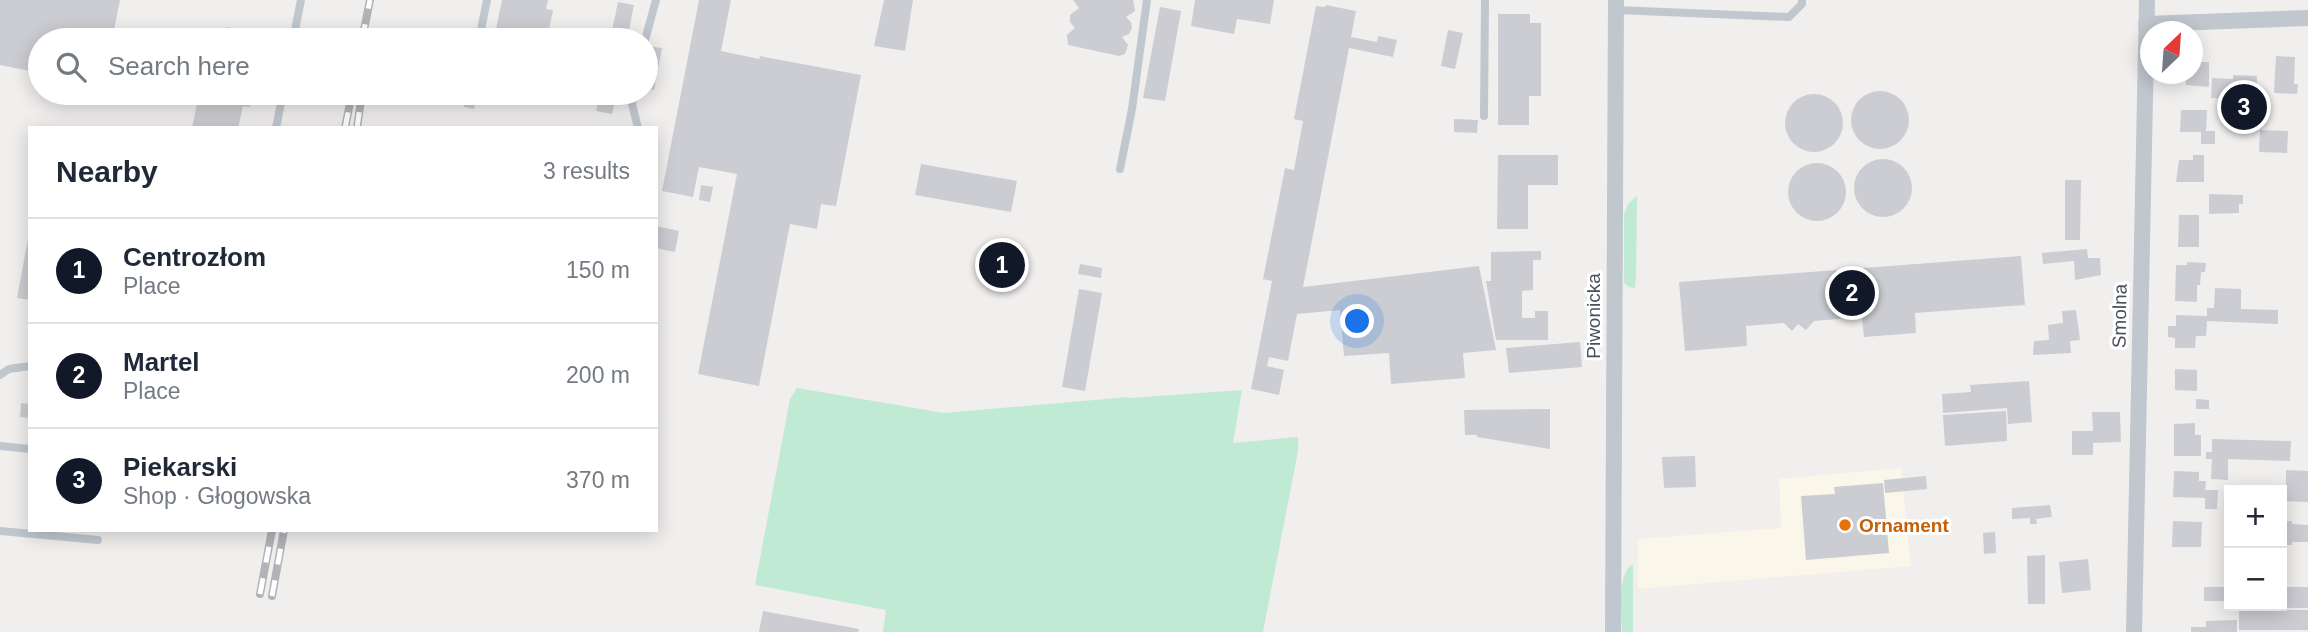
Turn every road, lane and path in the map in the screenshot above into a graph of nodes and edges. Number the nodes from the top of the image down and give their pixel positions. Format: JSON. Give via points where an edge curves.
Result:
{"nodes":[{"id":1,"x":301,"y":0,"type":"edge"},
{"id":2,"x":487,"y":0,"type":"edge"},
{"id":3,"x":656,"y":0,"type":"edge"},
{"id":4,"x":1147,"y":0,"type":"edge"},
{"id":5,"x":1486,"y":0,"type":"edge"},
{"id":6,"x":1802,"y":0,"type":"edge"},
{"id":7,"x":2147,"y":0,"type":"edge"},
{"id":8,"x":1616,"y":5,"type":"edge"},
{"id":9,"x":2308,"y":18,"type":"edge"},
{"id":10,"x":2146,"y":21,"type":"edge"},
{"id":11,"x":2203,"y":22,"type":"edge"},
{"id":12,"x":295,"y":28,"type":"edge"},
{"id":13,"x":481,"y":28,"type":"edge"},
{"id":14,"x":648,"y":28,"type":"edge"},
{"id":15,"x":2145,"y":84,"type":"edge"},
{"id":16,"x":281,"y":105,"type":"edge"},
{"id":17,"x":632,"y":105,"type":"edge"},
{"id":18,"x":1484,"y":116,"type":"dead end"},
{"id":19,"x":276,"y":126,"type":"edge"},
{"id":20,"x":638,"y":126,"type":"edge"},
{"id":21,"x":1121,"y":169,"type":"dead end"},
{"id":22,"x":28,"y":366,"type":"edge"},
{"id":23,"x":0,"y":374,"type":"edge"},
{"id":24,"x":0,"y":446,"type":"edge"},
{"id":25,"x":28,"y":449,"type":"edge"},
{"id":26,"x":0,"y":531,"type":"edge"},
{"id":27,"x":98,"y":540,"type":"dead end"},
{"id":28,"x":1613,"y":632,"type":"edge"},
{"id":29,"x":2134,"y":632,"type":"edge"}],
"edges":[{"from":1,"to":12,"type":"lane"},
{"from":2,"to":13,"type":"lane"},
{"from":3,"to":14,"type":"lane"},
{"from":4,"to":21,"type":"lane"},
{"from":5,"to":18,"type":"lane"},
{"from":6,"to":8,"type":"lane","via":[[1789,17]]},
{"from":7,"to":10,"type":"street","name":"Smolna"},
{"from":8,"to":28,"type":"street","name":"Piwonicka"},
{"from":9,"to":11,"type":"street"},
{"from":15,"to":29,"type":"street","name":"Smolna"},
{"from":16,"to":19,"type":"lane"},
{"from":17,"to":20,"type":"lane"},
{"from":22,"to":23,"type":"lane"},
{"from":24,"to":25,"type":"lane"},
{"from":26,"to":27,"type":"lane"}]}
